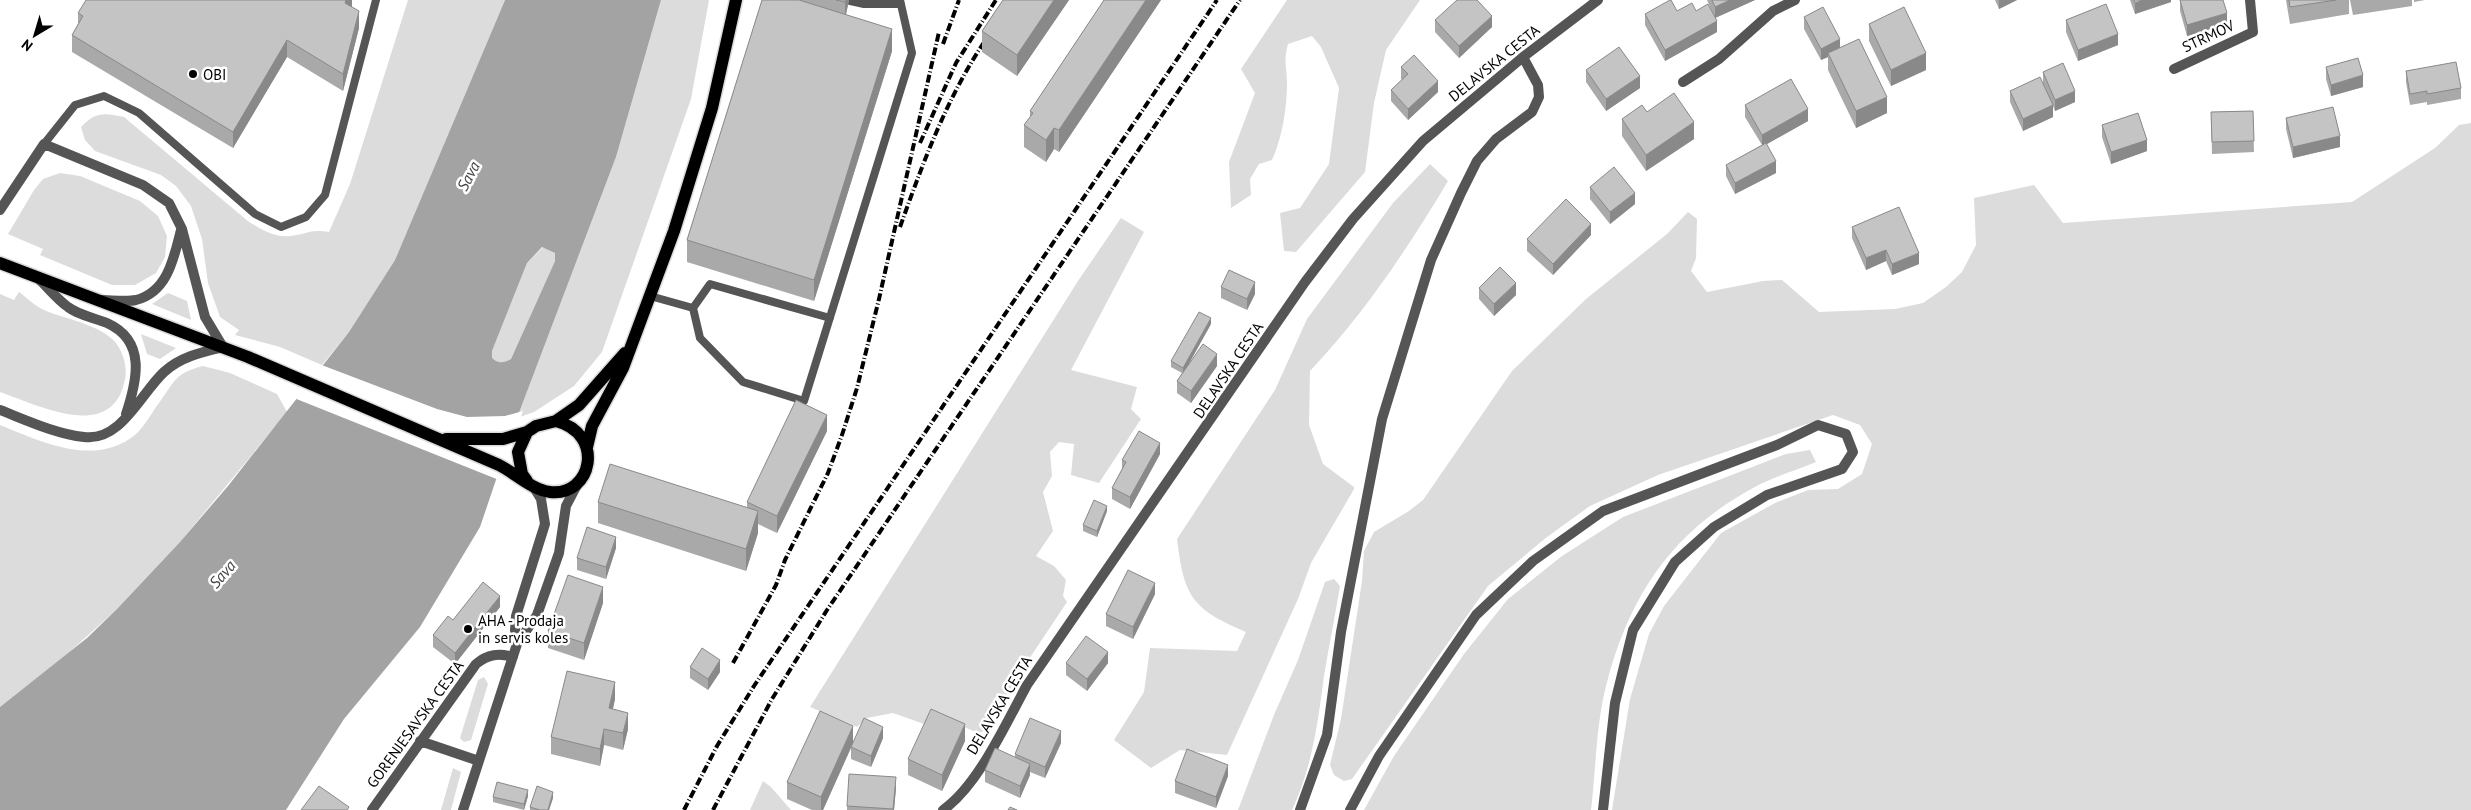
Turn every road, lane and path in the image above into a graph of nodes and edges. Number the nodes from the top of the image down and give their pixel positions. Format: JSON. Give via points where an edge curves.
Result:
{"nodes":[{"id":1,"x":376,"y":0,"type":"edge"},
{"id":2,"x":736,"y":0,"type":"edge"},
{"id":3,"x":846,"y":0,"type":"edge"},
{"id":4,"x":1598,"y":0,"type":"edge"},
{"id":5,"x":1795,"y":0,"type":"edge"},
{"id":6,"x":2250,"y":0,"type":"edge"},
{"id":7,"x":901,"y":2,"type":"edge"},
{"id":8,"x":1522,"y":57,"type":"junction"},
{"id":9,"x":2174,"y":69,"type":"dead end"},
{"id":10,"x":1683,"y":82,"type":"dead end"},
{"id":11,"x":44,"y":144,"type":"junction"},
{"id":12,"x":0,"y":210,"type":"edge"},
{"id":13,"x":182,"y":229,"type":"junction"},
{"id":14,"x":0,"y":263,"type":"edge"},
{"id":15,"x":39,"y":279,"type":"junction"},
{"id":16,"x":650,"y":296,"type":"junction"},
{"id":17,"x":94,"y":300,"type":"junction"},
{"id":18,"x":693,"y":308,"type":"junction"},
{"id":19,"x":830,"y":318,"type":"junction"},
{"id":20,"x":629,"y":347,"type":"junction"},
{"id":21,"x":223,"y":348,"type":"junction"},
{"id":22,"x":0,"y":410,"type":"edge"},
{"id":23,"x":124,"y":420,"type":"junction"},
{"id":24,"x":556,"y":421,"type":"junction"},
{"id":25,"x":527,"y":432,"type":"junction"},
{"id":26,"x":434,"y":437,"type":"junction"},
{"id":27,"x":587,"y":447,"type":"junction"},
{"id":28,"x":578,"y":482,"type":"junction"},
{"id":29,"x":531,"y":484,"type":"junction"},
{"id":30,"x":518,"y":644,"type":"junction"},
{"id":31,"x":513,"y":657,"type":"junction"},
{"id":32,"x":420,"y":741,"type":"junction"},
{"id":33,"x":479,"y":761,"type":"junction"},
{"id":34,"x":372,"y":810,"type":"edge"},
{"id":35,"x":464,"y":810,"type":"edge"},
{"id":36,"x":943,"y":810,"type":"edge"},
{"id":37,"x":1300,"y":810,"type":"edge"},
{"id":38,"x":1350,"y":810,"type":"edge"},
{"id":39,"x":1603,"y":810,"type":"edge"}],
"edges":[{"from":1,"to":11,"type":"lane","via":[[325,195],[306,217],[281,227],[255,214],[139,113],[104,96],[75,105]]},
{"from":2,"to":16,"type":"main road","via":[[712,108]]},
{"from":3,"to":7,"type":"lane","via":[[864,4]]},
{"from":4,"to":8,"type":"street","name":"DELAVSKA CESTA"},
{"from":5,"to":10,"type":"street","via":[[1773,11],[1719,59]]},
{"from":6,"to":9,"type":"street","name":"STRMOV","via":[[2253,32]]},
{"from":7,"to":19,"type":"lane","via":[[912,53]]},
{"from":8,"to":36,"type":"street","name":"DELAVSKA CESTA","via":[[1423,141],[1347,227],[1305,282],[1027,685],[958,800]]},
{"from":8,"to":37,"type":"street","via":[[1538,85],[1540,98],[1532,112],[1496,138],[1477,161],[1430,260],[1384,410],[1341,632],[1327,734]]},
{"from":11,"to":12,"type":"street"},
{"from":11,"to":13,"type":"street","via":[[142,185],[169,203]]},
{"from":13,"to":17,"type":"street","via":[[164,281],[151,292],[136,300]]},
{"from":13,"to":21,"type":"street","via":[[205,317]]},
{"from":14,"to":15,"type":"main road"},
{"from":15,"to":17,"type":"main road"},
{"from":15,"to":23,"type":"street","via":[[68,308],[110,325],[127,338],[137,358],[135,388]]},
{"from":16,"to":18,"type":"lane"},
{"from":16,"to":20,"type":"main road"},
{"from":17,"to":21,"type":"main road"},
{"from":18,"to":19,"type":"lane","via":[[710,284]]},
{"from":18,"to":19,"type":"lane","via":[[700,338],[743,382],[804,401]]},
{"from":20,"to":24,"type":"main road","via":[[591,393]]},
{"from":20,"to":27,"type":"main road","via":[[616,384],[592,426]]},
{"from":21,"to":23,"type":"street","via":[[190,356],[164,371]]},
{"from":21,"to":26,"type":"main road"},
{"from":22,"to":23,"type":"street","via":[[85,438],[106,433]]},
{"from":24,"to":25,"type":"main road"},
{"from":24,"to":27,"type":"main road","via":[[576,429]]},
{"from":25,"to":26,"type":"main road","via":[[503,439]]},
{"from":25,"to":29,"type":"main road","via":[[518,452],[522,474]]},
{"from":26,"to":29,"type":"main road","via":[[499,465]]},
{"from":27,"to":28,"type":"main road","via":[[587,466]]},
{"from":28,"to":29,"type":"main road","via":[[570,488],[551,492]]},
{"from":28,"to":30,"type":"street","via":[[566,506],[559,552],[537,615]]},
{"from":29,"to":30,"type":"street","via":[[541,498],[545,513],[543,535],[516,616]]},
{"from":30,"to":31,"type":"street"},
{"from":31,"to":32,"type":"street","name":"GORENJESAVSKA CESTA","via":[[492,655],[476,664]]},
{"from":31,"to":33,"type":"street"},
{"from":32,"to":33,"type":"street"},
{"from":32,"to":34,"type":"street","name":"GORENJESAVSKA CESTA"},
{"from":33,"to":35,"type":"street"},
{"from":38,"to":39,"type":"street","via":[[1379,756],[1476,615],[1533,560],[1603,511],[1777,445],[1818,425],[1846,434],[1852,452],[1842,469],[1767,495],[1714,527],[1675,562],[1632,630],[1614,704]]}]}
